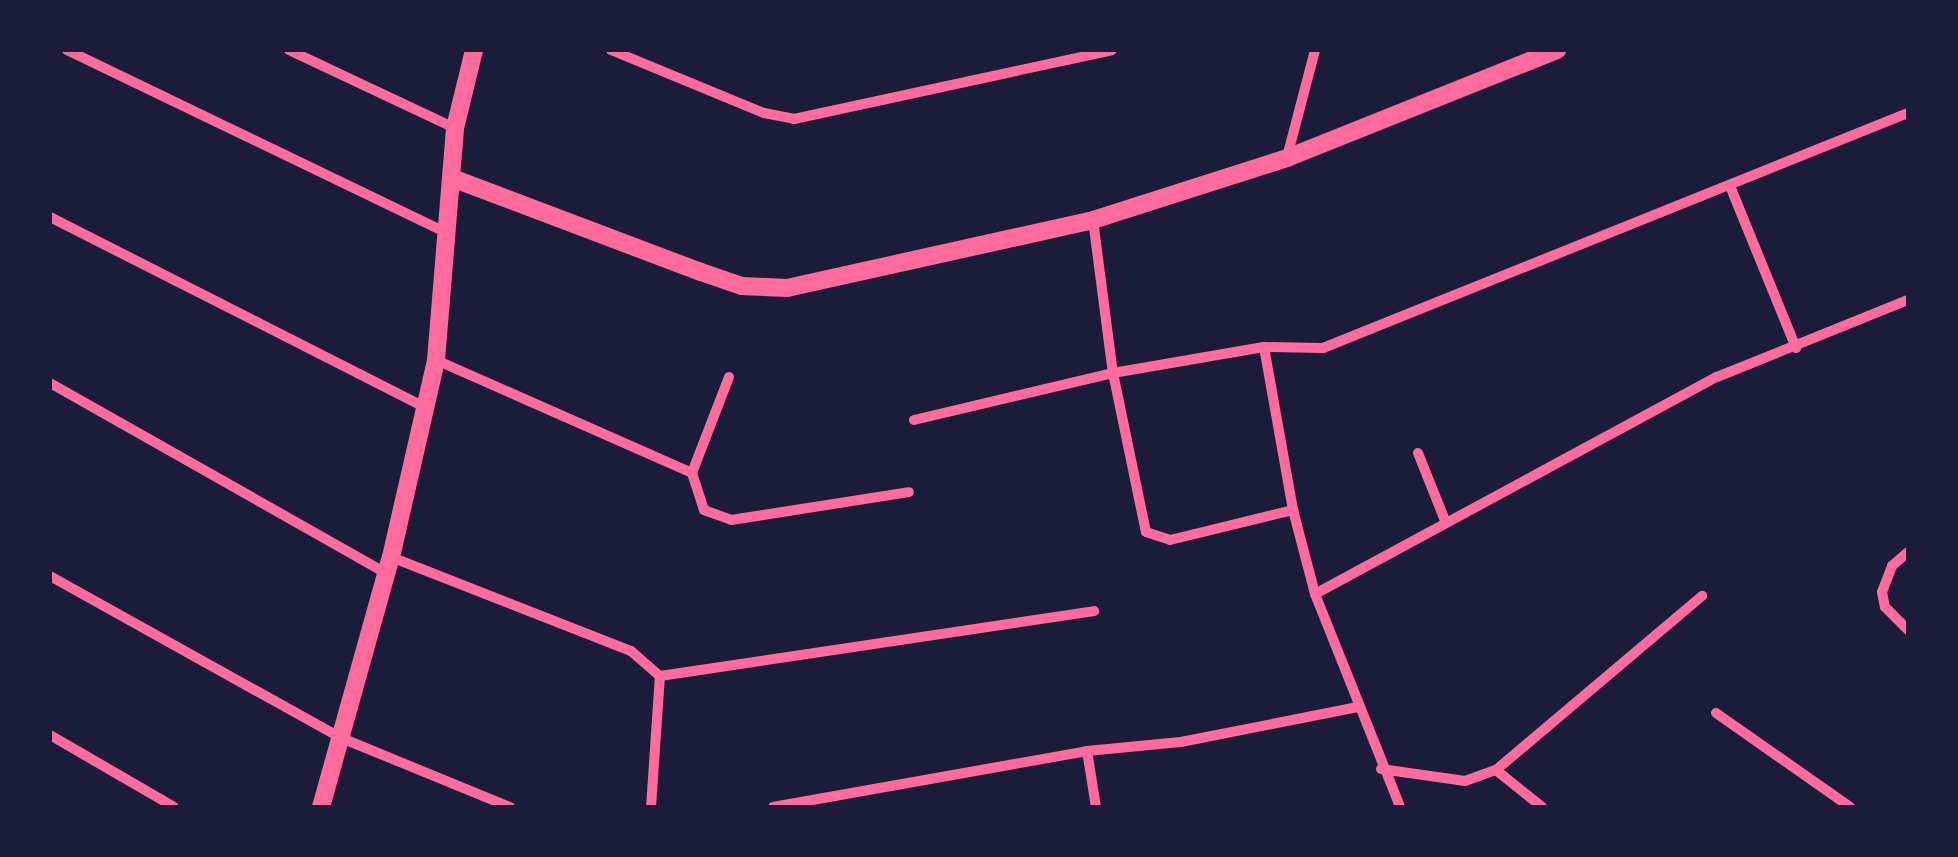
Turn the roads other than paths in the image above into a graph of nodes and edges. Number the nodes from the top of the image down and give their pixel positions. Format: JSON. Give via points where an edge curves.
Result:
{"nodes":[{"id":1,"x":66,"y":50,"type":"edge"},
{"id":2,"x":289,"y":50,"type":"edge"},
{"id":3,"x":474,"y":50,"type":"edge"},
{"id":4,"x":611,"y":50,"type":"edge"},
{"id":5,"x":1112,"y":50,"type":"edge"},
{"id":6,"x":1316,"y":50,"type":"edge"},
{"id":7,"x":1557,"y":50,"type":"edge"},
{"id":8,"x":1908,"y":114,"type":"edge"},
{"id":9,"x":455,"y":128,"type":"junction"},
{"id":10,"x":1286,"y":158,"type":"junction"},
{"id":11,"x":452,"y":178,"type":"junction"},
{"id":12,"x":1730,"y":186,"type":"junction"},
{"id":13,"x":50,"y":217,"type":"edge"},
{"id":14,"x":1094,"y":220,"type":"junction"},
{"id":15,"x":446,"y":232,"type":"junction"},
{"id":16,"x":1908,"y":300,"type":"edge"},
{"id":17,"x":1264,"y":348,"type":"junction"},
{"id":18,"x":1796,"y":348,"type":"junction"},
{"id":19,"x":436,"y":360,"type":"junction"},
{"id":20,"x":1113,"y":373,"type":"junction"},
{"id":21,"x":729,"y":378,"type":"dead end"},
{"id":22,"x":50,"y":383,"type":"edge"},
{"id":23,"x":426,"y":408,"type":"junction"},
{"id":24,"x":914,"y":420,"type":"dead end"},
{"id":25,"x":1418,"y":453,"type":"dead end"},
{"id":26,"x":692,"y":473,"type":"junction"},
{"id":27,"x":909,"y":492,"type":"dead end"},
{"id":28,"x":1292,"y":510,"type":"junction"},
{"id":29,"x":1446,"y":522,"type":"junction"},
{"id":30,"x":1908,"y":552,"type":"edge"},
{"id":31,"x":388,"y":566,"type":"junction"},
{"id":32,"x":50,"y":576,"type":"edge"},
{"id":33,"x":1315,"y":594,"type":"junction"},
{"id":34,"x":1702,"y":596,"type":"dead end"},
{"id":35,"x":1094,"y":611,"type":"dead end"},
{"id":36,"x":1908,"y":630,"type":"edge"},
{"id":37,"x":660,"y":676,"type":"junction"},
{"id":38,"x":1357,"y":707,"type":"junction"},
{"id":39,"x":1716,"y":713,"type":"dead end"},
{"id":40,"x":50,"y":735,"type":"edge"},
{"id":41,"x":339,"y":738,"type":"junction"},
{"id":42,"x":1087,"y":751,"type":"junction"},
{"id":43,"x":1381,"y":769,"type":"junction"},
{"id":44,"x":1496,"y":770,"type":"junction"},
{"id":45,"x":174,"y":807,"type":"edge"},
{"id":46,"x":322,"y":807,"type":"edge"},
{"id":47,"x":510,"y":807,"type":"edge"},
{"id":48,"x":651,"y":807,"type":"edge"},
{"id":49,"x":773,"y":807,"type":"edge"},
{"id":50,"x":1096,"y":807,"type":"edge"},
{"id":51,"x":1400,"y":807,"type":"edge"},
{"id":52,"x":1542,"y":807,"type":"edge"},
{"id":53,"x":1850,"y":807,"type":"edge"}],
"edges":[{"from":1,"to":15,"type":"street"},
{"from":2,"to":9,"type":"street"},
{"from":3,"to":9,"type":"street"},
{"from":4,"to":5,"type":"street","via":[[764,113],[794,118]]},
{"from":6,"to":10,"type":"street"},
{"from":7,"to":10,"type":"street"},
{"from":8,"to":12,"type":"street"},
{"from":9,"to":11,"type":"street"},
{"from":10,"to":14,"type":"street"},
{"from":11,"to":14,"type":"street","via":[[763,289],[824,282]]},
{"from":11,"to":15,"type":"street"},
{"from":12,"to":17,"type":"street","via":[[1323,348]]},
{"from":12,"to":18,"type":"street"},
{"from":13,"to":23,"type":"street"},
{"from":14,"to":20,"type":"street"},
{"from":15,"to":19,"type":"street"},
{"from":16,"to":18,"type":"street"},
{"from":17,"to":20,"type":"street"},
{"from":17,"to":28,"type":"street"},
{"from":18,"to":29,"type":"street","via":[[1716,377]]},
{"from":19,"to":23,"type":"street"},
{"from":19,"to":26,"type":"street"},
{"from":20,"to":24,"type":"street"},
{"from":20,"to":28,"type":"street","via":[[1143,524],[1152,539]]},
{"from":21,"to":26,"type":"street"},
{"from":22,"to":31,"type":"street"},
{"from":23,"to":31,"type":"street"},
{"from":25,"to":29,"type":"street"},
{"from":26,"to":27,"type":"street","via":[[696,501],[731,520]]},
{"from":28,"to":33,"type":"street"},
{"from":29,"to":33,"type":"street"},
{"from":30,"to":36,"type":"street","via":[[1892,566],[1882,592],[1885,607]]},
{"from":31,"to":37,"type":"street","via":[[630,651]]},
{"from":31,"to":41,"type":"street"},
{"from":32,"to":41,"type":"street"},
{"from":33,"to":38,"type":"street"},
{"from":34,"to":44,"type":"street"},
{"from":35,"to":37,"type":"street"},
{"from":37,"to":48,"type":"street"},
{"from":38,"to":42,"type":"street","via":[[1181,742]]},
{"from":38,"to":43,"type":"street"},
{"from":39,"to":53,"type":"street"},
{"from":40,"to":45,"type":"street"},
{"from":41,"to":46,"type":"street"},
{"from":41,"to":47,"type":"street"},
{"from":42,"to":49,"type":"street"},
{"from":42,"to":50,"type":"street"},
{"from":43,"to":44,"type":"street","via":[[1465,781]]},
{"from":43,"to":51,"type":"street"},
{"from":44,"to":52,"type":"street"}]}
